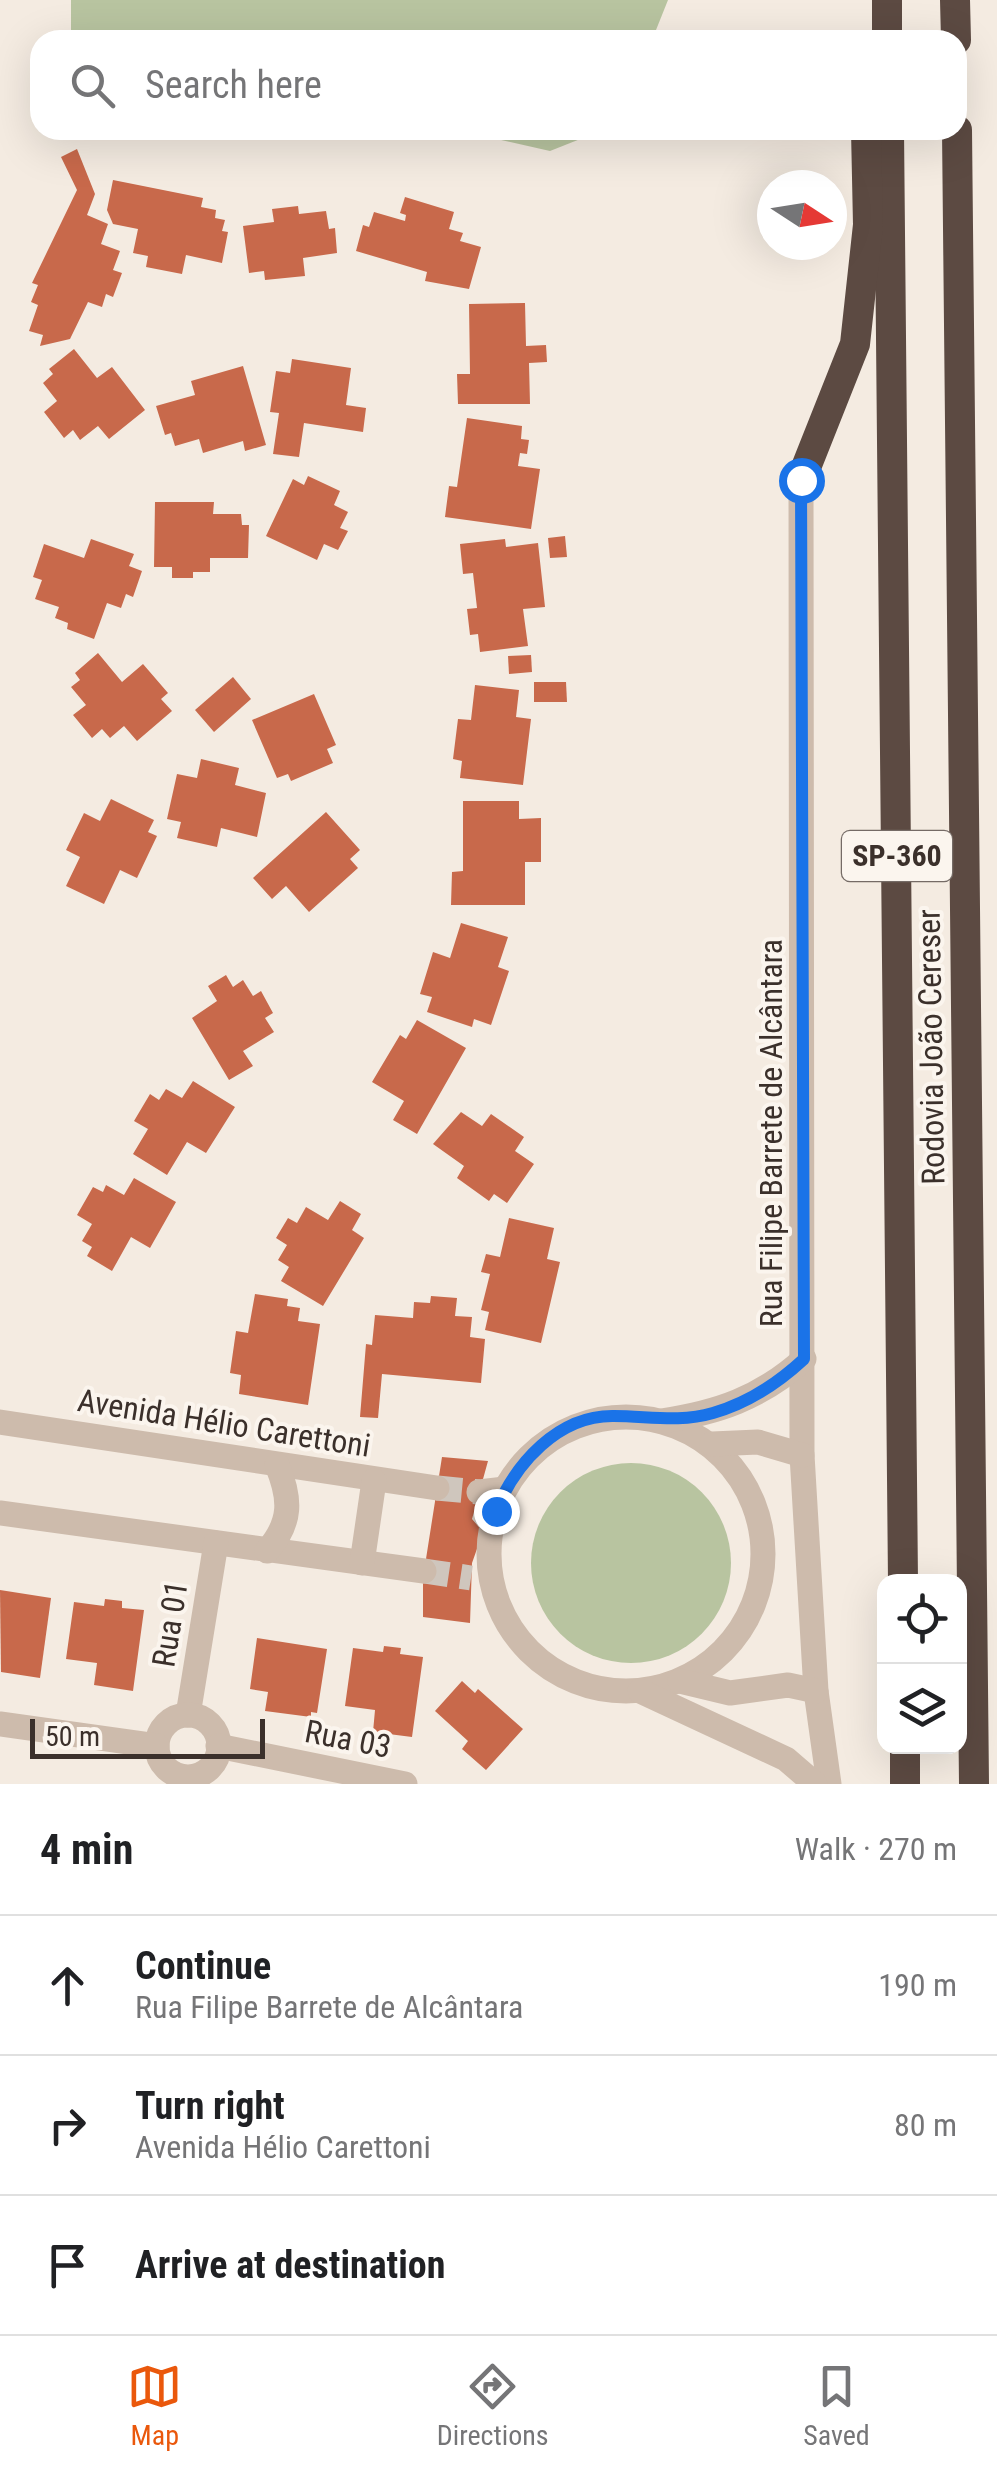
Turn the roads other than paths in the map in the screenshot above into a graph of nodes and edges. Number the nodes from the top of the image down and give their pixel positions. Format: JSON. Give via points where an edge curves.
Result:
{"nodes":[{"id":1,"x":955,"y":0,"type":"edge"},
{"id":2,"x":887,"y":3,"type":"edge"},
{"id":3,"x":881,"y":30,"type":"edge"},
{"id":4,"x":887,"y":30,"type":"edge"},
{"id":5,"x":956,"y":30,"type":"edge"},
{"id":6,"x":866,"y":140,"type":"edge"},
{"id":7,"x":889,"y":140,"type":"edge"},
{"id":8,"x":957,"y":140,"type":"edge"},
{"id":9,"x":801,"y":480,"type":"joint"},
{"id":10,"x":804,"y":1359,"type":"junction"},
{"id":11,"x":658,"y":1421,"type":"junction"},
{"id":12,"x":0,"y":1422,"type":"edge"},
{"id":13,"x":712,"y":1444,"type":"junction"},
{"id":14,"x":802,"y":1455,"type":"junction"},
{"id":15,"x":277,"y":1465,"type":"junction"},
{"id":16,"x":374,"y":1480,"type":"junction"},
{"id":17,"x":438,"y":1488,"type":"tunnel mouth"},
{"id":18,"x":0,"y":1513,"type":"edge"},
{"id":19,"x":216,"y":1543,"type":"junction"},
{"id":20,"x":267,"y":1551,"type":"junction"},
{"id":21,"x":362,"y":1563,"type":"junction"},
{"id":22,"x":424,"y":1571,"type":"tunnel mouth"},
{"id":23,"x":903,"y":1574,"type":"edge"},
{"id":24,"x":680,"y":1681,"type":"junction"},
{"id":25,"x":640,"y":1691,"type":"junction"},
{"id":26,"x":816,"y":1691,"type":"junction"},
{"id":27,"x":188,"y":1715,"type":"junction"},
{"id":28,"x":0,"y":1724,"type":"edge"},
{"id":29,"x":157,"y":1746,"type":"junction"},
{"id":30,"x":218,"y":1746,"type":"junction"},
{"id":31,"x":905,"y":1754,"type":"edge"},
{"id":32,"x":187,"y":1780,"type":"edge"},
{"id":33,"x":406,"y":1784,"type":"edge"},
{"id":34,"x":814,"y":1784,"type":"edge"},
{"id":35,"x":829,"y":1784,"type":"edge"},
{"id":36,"x":905,"y":1784,"type":"edge"},
{"id":37,"x":974,"y":1784,"type":"edge"}],
"edges":[{"from":1,"to":5,"type":"highway"},
{"from":2,"to":3,"type":"highway"},
{"from":2,"to":4,"type":"highway"},
{"from":6,"to":9,"type":"highway","via":[[868,224],[854,344]]},
{"from":7,"to":23,"type":"highway","name":"Rodovia João Cereser","number":"SP-360"},
{"from":8,"to":37,"type":"highway","name":"Rodovia João Cereser","number":"SP-360"},
{"from":9,"to":10,"type":"street","name":"Rua Filipe Barrete de Alcântara"},
{"from":10,"to":11,"type":"street","via":[[748,1399],[710,1414]]},
{"from":10,"to":14,"type":"street","name":"Rua Filipe Barrete de Alcântara"},
{"from":11,"to":13,"type":"street"},
{"from":11,"to":25,"type":"street","via":[[585,1421],[538,1448],[492,1491],[481,1579],[515,1634],[545,1664],[583,1685]]},
{"from":12,"to":15,"type":"street","name":"Avenida Hélio Carettoni"},
{"from":13,"to":14,"type":"street","via":[[758,1442]]},
{"from":13,"to":24,"type":"street","via":[[739,1472],[757,1509],[764,1550],[760,1590],[743,1628],[716,1659]]},
{"from":14,"to":26,"type":"street","name":"Rua Filipe Barrete de Alcântara"},
{"from":15,"to":16,"type":"street","name":"Avenida Hélio Carettoni"},
{"from":15,"to":20,"type":"street","via":[[288,1512],[283,1532]]},
{"from":16,"to":17,"type":"street","name":"Avenida Hélio Carettoni"},
{"from":16,"to":21,"type":"street"},
{"from":18,"to":19,"type":"street"},
{"from":19,"to":20,"type":"street"},
{"from":19,"to":27,"type":"street","name":"Rua 01"},
{"from":20,"to":21,"type":"street"},
{"from":21,"to":22,"type":"street"},
{"from":24,"to":25,"type":"street"},
{"from":24,"to":26,"type":"street","via":[[730,1693],[788,1685]]},
{"from":25,"to":34,"type":"street","via":[[786,1758]]},
{"from":26,"to":35,"type":"street","name":"Rua Filipe Barrete de Alcântara"},
{"from":27,"to":29,"type":"street","via":[[166,1724]]},
{"from":27,"to":30,"type":"street","via":[[210,1724]]},
{"from":28,"to":29,"type":"street"},
{"from":29,"to":32,"type":"street","via":[[162,1764]]},
{"from":30,"to":32,"type":"street","via":[[209,1768]]},
{"from":30,"to":33,"type":"street","name":"Rua 03"},
{"from":31,"to":36,"type":"highway"}]}
